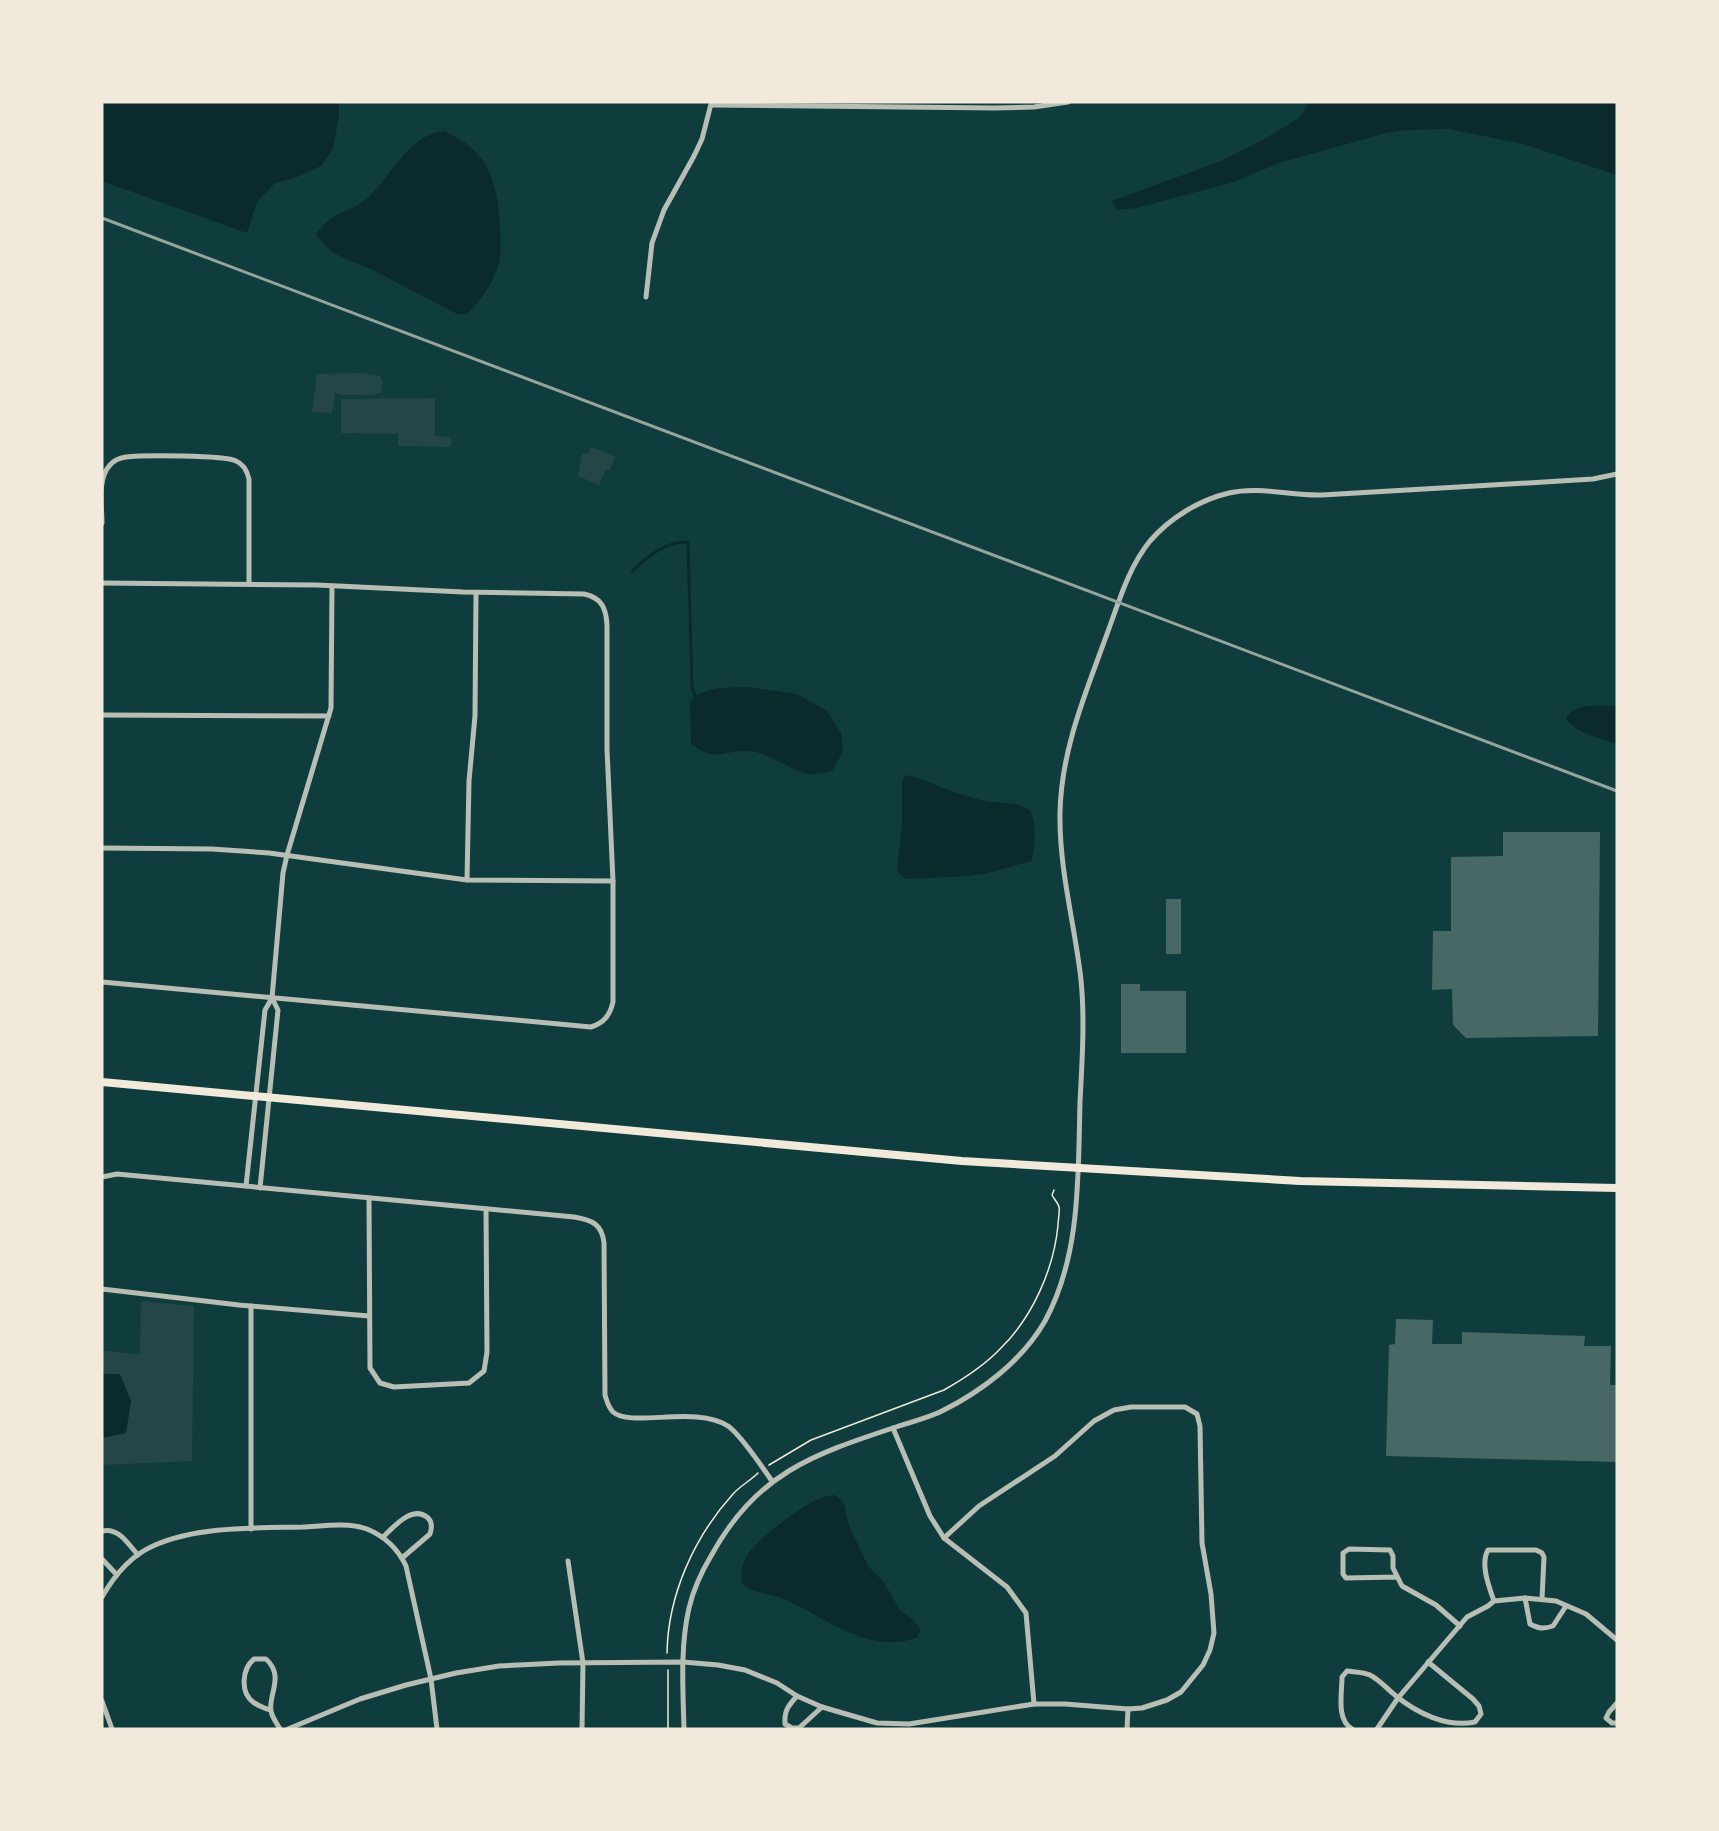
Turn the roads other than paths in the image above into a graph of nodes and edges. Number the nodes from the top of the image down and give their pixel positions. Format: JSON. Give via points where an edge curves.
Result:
{"nodes":[{"id":1,"x":1068,"y":102,"type":"edge"},
{"id":2,"x":711,"y":104,"type":"edge"},
{"id":3,"x":995,"y":105,"type":"edge"},
{"id":4,"x":646,"y":297,"type":"dead end"},
{"id":5,"x":1617,"y":474,"type":"edge"},
{"id":6,"x":102,"y":523,"type":"edge"},
{"id":7,"x":102,"y":584,"type":"edge"},
{"id":8,"x":249,"y":584,"type":"junction"},
{"id":9,"x":332,"y":586,"type":"junction"},
{"id":10,"x":476,"y":592,"type":"junction"},
{"id":11,"x":102,"y":715,"type":"edge"},
{"id":12,"x":329,"y":716,"type":"junction"},
{"id":13,"x":102,"y":848,"type":"edge"},
{"id":14,"x":287,"y":855,"type":"junction"},
{"id":15,"x":467,"y":880,"type":"junction"},
{"id":16,"x":613,"y":881,"type":"junction"},
{"id":17,"x":102,"y":982,"type":"edge"},
{"id":18,"x":272,"y":998,"type":"junction"},
{"id":19,"x":102,"y":1082,"type":"edge"},
{"id":20,"x":255,"y":1096,"type":"junction"},
{"id":21,"x":269,"y":1097,"type":"junction"},
{"id":22,"x":1077,"y":1168,"type":"junction"},
{"id":23,"x":102,"y":1177,"type":"edge"},
{"id":24,"x":246,"y":1186,"type":"junction"},
{"id":25,"x":260,"y":1188,"type":"junction"},
{"id":26,"x":1617,"y":1188,"type":"edge"},
{"id":27,"x":369,"y":1198,"type":"junction"},
{"id":28,"x":486,"y":1209,"type":"junction"},
{"id":29,"x":102,"y":1289,"type":"edge"},
{"id":30,"x":251,"y":1306,"type":"junction"},
{"id":31,"x":369,"y":1316,"type":"junction"},
{"id":32,"x":893,"y":1428,"type":"junction"},
{"id":33,"x":772,"y":1481,"type":"junction"},
{"id":34,"x":251,"y":1528,"type":"junction"},
{"id":35,"x":102,"y":1531,"type":"edge"},
{"id":36,"x":382,"y":1537,"type":"junction"},
{"id":37,"x":944,"y":1538,"type":"junction"},
{"id":38,"x":138,"y":1555,"type":"junction"},
{"id":39,"x":402,"y":1558,"type":"junction"},
{"id":40,"x":102,"y":1559,"type":"edge"},
{"id":41,"x":568,"y":1561,"type":"dead end"},
{"id":42,"x":117,"y":1575,"type":"junction"},
{"id":43,"x":1397,"y":1577,"type":"junction"},
{"id":44,"x":102,"y":1597,"type":"edge"},
{"id":45,"x":1525,"y":1598,"type":"junction"},
{"id":46,"x":1542,"y":1599,"type":"junction"},
{"id":47,"x":1494,"y":1601,"type":"junction"},
{"id":48,"x":1566,"y":1606,"type":"junction"},
{"id":49,"x":1460,"y":1626,"type":"junction"},
{"id":50,"x":1617,"y":1640,"type":"edge"},
{"id":51,"x":683,"y":1662,"type":"junction"},
{"id":52,"x":1428,"y":1662,"type":"junction"},
{"id":53,"x":583,"y":1663,"type":"junction"},
{"id":54,"x":431,"y":1679,"type":"junction"},
{"id":55,"x":796,"y":1696,"type":"junction"},
{"id":56,"x":1398,"y":1698,"type":"junction"},
{"id":57,"x":102,"y":1701,"type":"edge"},
{"id":58,"x":1617,"y":1703,"type":"edge"},
{"id":59,"x":1034,"y":1704,"type":"junction"},
{"id":60,"x":822,"y":1707,"type":"junction"},
{"id":61,"x":1128,"y":1709,"type":"junction"},
{"id":62,"x":270,"y":1710,"type":"junction"},
{"id":63,"x":1617,"y":1724,"type":"edge"},
{"id":64,"x":112,"y":1729,"type":"edge"},
{"id":65,"x":280,"y":1729,"type":"edge"},
{"id":66,"x":288,"y":1729,"type":"edge"},
{"id":67,"x":437,"y":1729,"type":"edge"},
{"id":68,"x":582,"y":1729,"type":"edge"},
{"id":69,"x":684,"y":1729,"type":"edge"},
{"id":70,"x":1127,"y":1729,"type":"edge"},
{"id":71,"x":1352,"y":1729,"type":"edge"},
{"id":72,"x":1377,"y":1729,"type":"edge"}],
"edges":[{"from":1,"to":3,"type":"street","via":[[1034,107]]},
{"from":2,"to":3,"type":"street"},
{"from":2,"to":4,"type":"street","via":[[694,156],[664,210],[652,243]]},
{"from":5,"to":22,"type":"street","via":[[1593,479],[1314,495],[1229,493],[1174,518],[1139,555],[1076,718],[1062,779],[1061,843],[1082,992]]},
{"from":6,"to":8,"type":"street","via":[[103,477],[117,460],[133,456],[236,460],[249,479]]},
{"from":7,"to":8,"type":"street"},
{"from":8,"to":9,"type":"street"},
{"from":9,"to":10,"type":"street"},
{"from":9,"to":12,"type":"street"},
{"from":10,"to":15,"type":"street"},
{"from":10,"to":16,"type":"street","via":[[584,594],[602,604],[606,615]]},
{"from":11,"to":12,"type":"street"},
{"from":12,"to":14,"type":"street"},
{"from":13,"to":14,"type":"street","via":[[212,849]]},
{"from":14,"to":15,"type":"street"},
{"from":14,"to":18,"type":"street"},
{"from":15,"to":16,"type":"street"},
{"from":16,"to":18,"type":"street","via":[[613,1002],[598,1025],[584,1027]]},
{"from":17,"to":18,"type":"street"},
{"from":18,"to":20,"type":"street","via":[[265,1010]]},
{"from":18,"to":21,"type":"street","via":[[278,1010]]},
{"from":19,"to":20,"type":"main road"},
{"from":20,"to":21,"type":"main road"},
{"from":20,"to":24,"type":"street"},
{"from":21,"to":22,"type":"main road","via":[[789,1147]]},
{"from":21,"to":25,"type":"street"},
{"from":22,"to":26,"type":"main road","via":[[1324,1182]]},
{"from":22,"to":32,"type":"street","via":[[1072,1238],[1065,1272],[1041,1327],[1019,1358],[981,1388],[938,1413]]},
{"from":23,"to":24,"type":"street","via":[[117,1174]]},
{"from":24,"to":25,"type":"street"},
{"from":25,"to":27,"type":"street"},
{"from":27,"to":28,"type":"street"},
{"from":27,"to":31,"type":"street"},
{"from":28,"to":31,"type":"street","via":[[487,1352],[486,1365],[477,1378],[469,1383],[384,1386],[370,1368]]},
{"from":28,"to":33,"type":"street","via":[[574,1217],[599,1226],[604,1243],[608,1405],[625,1418],[689,1415],[728,1426]]},
{"from":29,"to":30,"type":"street"},
{"from":30,"to":31,"type":"street"},
{"from":30,"to":34,"type":"street"},
{"from":32,"to":33,"type":"street","via":[[826,1451]]},
{"from":32,"to":37,"type":"street","via":[[930,1516]]},
{"from":33,"to":51,"type":"street","via":[[738,1514],[705,1566],[689,1606]]},
{"from":34,"to":36,"type":"street","via":[[351,1526]]},
{"from":34,"to":38,"type":"street","via":[[178,1537]]},
{"from":35,"to":38,"type":"street","via":[[116,1531]]},
{"from":36,"to":39,"type":"street"},
{"from":36,"to":39,"type":"street","via":[[410,1514],[420,1513],[428,1518],[430,1534]]},
{"from":37,"to":59,"type":"street","via":[[1007,1587],[1026,1613]]},
{"from":37,"to":61,"type":"street","via":[[979,1506],[1055,1456],[1094,1421],[1114,1410],[1185,1407],[1197,1414],[1202,1543],[1214,1633],[1203,1665],[1181,1692],[1155,1704]]},
{"from":38,"to":42,"type":"street"},
{"from":39,"to":54,"type":"street"},
{"from":40,"to":42,"type":"street"},
{"from":41,"to":53,"type":"street"},
{"from":42,"to":44,"type":"street"},
{"from":43,"to":43,"type":"street","via":[[1390,1550],[1343,1552],[1346,1578]]},
{"from":43,"to":49,"type":"street","via":[[1402,1586],[1436,1605]]},
{"from":45,"to":46,"type":"street"},
{"from":45,"to":47,"type":"street"},
{"from":45,"to":48,"type":"street","via":[[1530,1624],[1537,1628],[1553,1626]]},
{"from":46,"to":47,"type":"street","via":[[1542,1553],[1488,1550],[1488,1583]]},
{"from":46,"to":48,"type":"street"},
{"from":47,"to":49,"type":"street","via":[[1467,1617]]},
{"from":48,"to":50,"type":"street","via":[[1586,1614]]},
{"from":49,"to":52,"type":"street"},
{"from":51,"to":53,"type":"street"},
{"from":51,"to":55,"type":"street","via":[[745,1670]]},
{"from":51,"to":69,"type":"street"},
{"from":52,"to":56,"type":"street"},
{"from":52,"to":56,"type":"street","via":[[1479,1706],[1481,1714],[1475,1722],[1451,1723],[1429,1716]]},
{"from":53,"to":54,"type":"street","via":[[500,1666]]},
{"from":53,"to":68,"type":"street"},
{"from":54,"to":66,"type":"street","via":[[360,1699]]},
{"from":54,"to":67,"type":"street"},
{"from":55,"to":60,"type":"street"},
{"from":55,"to":60,"type":"street","via":[[785,1716],[785,1724],[792,1728],[799,1728]]},
{"from":56,"to":71,"type":"street","via":[[1369,1674],[1347,1671],[1342,1677],[1341,1717]]},
{"from":56,"to":72,"type":"street"},
{"from":57,"to":64,"type":"street"},
{"from":58,"to":63,"type":"street","via":[[1606,1718]]},
{"from":59,"to":60,"type":"street","via":[[909,1724],[877,1723]]},
{"from":59,"to":61,"type":"street"},
{"from":61,"to":70,"type":"street"},
{"from":62,"to":62,"type":"street","via":[[275,1681],[272,1665],[266,1659],[254,1659],[246,1669],[246,1694],[256,1705]]},
{"from":62,"to":65,"type":"street"}]}
